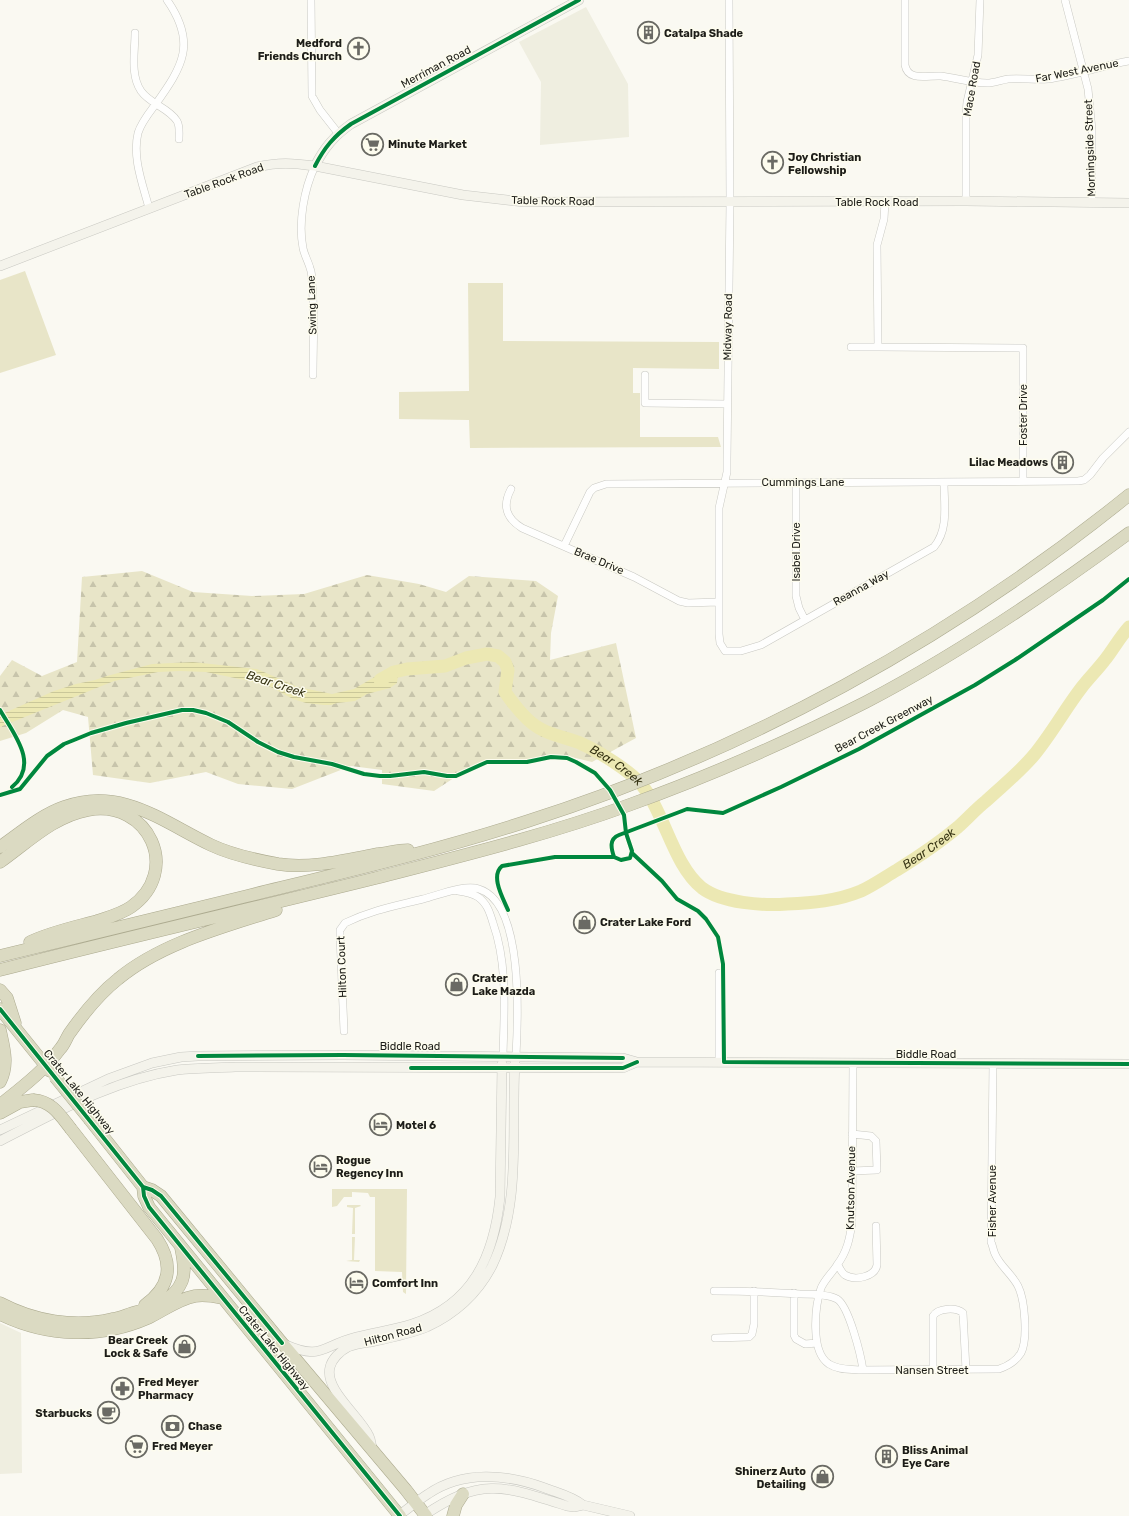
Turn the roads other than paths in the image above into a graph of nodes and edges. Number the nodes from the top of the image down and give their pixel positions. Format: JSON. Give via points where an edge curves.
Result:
{"nodes":[{"id":1,"x":167,"y":0,"type":"edge"},
{"id":2,"x":311,"y":0,"type":"edge"},
{"id":3,"x":579,"y":0,"type":"edge"},
{"id":4,"x":729,"y":0,"type":"edge"},
{"id":5,"x":905,"y":0,"type":"edge"},
{"id":6,"x":980,"y":0,"type":"edge"},
{"id":7,"x":1065,"y":0,"type":"edge"},
{"id":8,"x":135,"y":33,"type":"dead end"},
{"id":9,"x":1129,"y":61,"type":"edge"},
{"id":10,"x":1083,"y":71,"type":"junction"},
{"id":11,"x":972,"y":81,"type":"junction"},
{"id":12,"x":156,"y":104,"type":"junction"},
{"id":13,"x":338,"y":133,"type":"junction"},
{"id":14,"x":179,"y":139,"type":"dead end"},
{"id":15,"x":315,"y":166,"type":"junction"},
{"id":16,"x":966,"y":201,"type":"junction"},
{"id":17,"x":730,"y":202,"type":"junction"},
{"id":18,"x":885,"y":202,"type":"junction"},
{"id":19,"x":1092,"y":203,"type":"junction"},
{"id":20,"x":1129,"y":203,"type":"edge"},
{"id":21,"x":149,"y":208,"type":"junction"},
{"id":22,"x":0,"y":266,"type":"edge"},
{"id":23,"x":878,"y":347,"type":"junction"},
{"id":24,"x":851,"y":348,"type":"dead end"},
{"id":25,"x":645,"y":375,"type":"dead end"},
{"id":26,"x":313,"y":376,"type":"dead end"},
{"id":27,"x":727,"y":404,"type":"junction"},
{"id":28,"x":1129,"y":432,"type":"edge"},
{"id":29,"x":1023,"y":481,"type":"junction"},
{"id":30,"x":796,"y":482,"type":"junction"},
{"id":31,"x":944,"y":482,"type":"junction"},
{"id":32,"x":725,"y":483,"type":"junction"},
{"id":33,"x":511,"y":490,"type":"dead end"},
{"id":34,"x":1129,"y":495,"type":"edge"},
{"id":35,"x":1129,"y":533,"type":"edge"},
{"id":36,"x":564,"y":546,"type":"junction"},
{"id":37,"x":718,"y":602,"type":"junction"},
{"id":38,"x":805,"y":620,"type":"junction"},
{"id":39,"x":725,"y":651,"type":"joint"},
{"id":40,"x":0,"y":847,"type":"edge"},
{"id":41,"x":433,"y":850,"type":"junction"},
{"id":42,"x":0,"y":862,"type":"edge"},
{"id":43,"x":456,"y":890,"type":"junction"},
{"id":44,"x":295,"y":898,"type":"junction"},
{"id":45,"x":0,"y":956,"type":"edge"},
{"id":46,"x":0,"y":970,"type":"edge"},
{"id":47,"x":719,"y":973,"type":"dead end"},
{"id":48,"x":3,"y":994,"type":"edge"},
{"id":49,"x":0,"y":1009,"type":"edge"},
{"id":50,"x":0,"y":1030,"type":"edge"},
{"id":51,"x":18,"y":1031,"type":"junction"},
{"id":52,"x":344,"y":1031,"type":"dead end"},
{"id":53,"x":503,"y":1056,"type":"junction"},
{"id":54,"x":516,"y":1056,"type":"junction"},
{"id":55,"x":637,"y":1062,"type":"junction"},
{"id":56,"x":719,"y":1062,"type":"junction"},
{"id":57,"x":853,"y":1063,"type":"junction"},
{"id":58,"x":993,"y":1063,"type":"junction"},
{"id":59,"x":1129,"y":1064,"type":"edge"},
{"id":60,"x":46,"y":1066,"type":"junction"},
{"id":61,"x":502,"y":1068,"type":"junction"},
{"id":62,"x":515,"y":1068,"type":"junction"},
{"id":63,"x":0,"y":1082,"type":"edge"},
{"id":64,"x":0,"y":1105,"type":"edge"},
{"id":65,"x":0,"y":1113,"type":"edge"},
{"id":66,"x":0,"y":1130,"type":"edge"},
{"id":67,"x":852,"y":1134,"type":"junction"},
{"id":68,"x":0,"y":1141,"type":"edge"},
{"id":69,"x":852,"y":1171,"type":"junction"},
{"id":70,"x":143,"y":1187,"type":"junction"},
{"id":71,"x":876,"y":1226,"type":"dead end"},
{"id":72,"x":180,"y":1246,"type":"junction"},
{"id":73,"x":838,"y":1265,"type":"junction"},
{"id":74,"x":754,"y":1291,"type":"junction"},
{"id":75,"x":714,"y":1292,"type":"dead end"},
{"id":76,"x":794,"y":1293,"type":"junction"},
{"id":77,"x":819,"y":1295,"type":"junction"},
{"id":78,"x":222,"y":1298,"type":"junction"},
{"id":79,"x":0,"y":1303,"type":"edge"},
{"id":80,"x":134,"y":1313,"type":"junction"},
{"id":81,"x":0,"y":1314,"type":"edge"},
{"id":82,"x":715,"y":1338,"type":"dead end"},
{"id":83,"x":282,"y":1343,"type":"junction"},
{"id":84,"x":817,"y":1343,"type":"junction"},
{"id":85,"x":1021,"y":1352,"type":"joint"},
{"id":86,"x":837,"y":1368,"type":"joint"},
{"id":87,"x":863,"y":1370,"type":"junction"},
{"id":88,"x":933,"y":1370,"type":"junction"},
{"id":89,"x":966,"y":1370,"type":"junction"},
{"id":90,"x":372,"y":1449,"type":"junction"},
{"id":91,"x":463,"y":1494,"type":"junction"},
{"id":92,"x":416,"y":1503,"type":"junction"},
{"id":93,"x":583,"y":1505,"type":"junction"},
{"id":94,"x":399,"y":1516,"type":"edge"},
{"id":95,"x":425,"y":1516,"type":"edge"},
{"id":96,"x":453,"y":1516,"type":"edge"},
{"id":97,"x":630,"y":1516,"type":"edge"}],
"edges":[{"from":1,"to":12,"type":"street","via":[[176,12],[182,27],[184,45],[177,74]]},
{"from":2,"to":13,"type":"street","via":[[312,96]]},
{"from":3,"to":13,"type":"main road","name":"Merriman Road"},
{"from":4,"to":17,"type":"street","name":"Midway Road"},
{"from":5,"to":11,"type":"street","name":"Far West Avenue","via":[[905,65],[909,74]]},
{"from":6,"to":11,"type":"street","name":"Mace Road","via":[[978,49]]},
{"from":7,"to":10,"type":"street","name":"Morningside Street"},
{"from":8,"to":12,"type":"street","via":[[136,81],[144,94]]},
{"from":9,"to":10,"type":"street","name":"Far West Avenue"},
{"from":10,"to":11,"type":"street","name":"Far West Avenue","via":[[1034,80],[1008,79],[986,83]]},
{"from":10,"to":19,"type":"street","name":"Morningside Street","via":[[1088,89],[1092,130]]},
{"from":11,"to":16,"type":"street","name":"Mace Road","via":[[966,114]]},
{"from":12,"to":14,"type":"street","via":[[177,121]]},
{"from":12,"to":21,"type":"street","via":[[138,133],[136,150]]},
{"from":13,"to":15,"type":"main road","name":"Merriman Road","via":[[322,152]]},
{"from":15,"to":17,"type":"main road","name":"Table Rock Road","via":[[463,195],[524,202]]},
{"from":15,"to":21,"type":"main road","name":"Table Rock Road","via":[[276,163],[257,167]]},
{"from":15,"to":26,"type":"street","name":"Swing Lane","via":[[306,190],[302,232],[302,248],[311,270],[313,295]]},
{"from":16,"to":18,"type":"main road","name":"Table Rock Road"},
{"from":16,"to":19,"type":"main road","name":"Table Rock Road"},
{"from":17,"to":18,"type":"main road","name":"Table Rock Road"},
{"from":17,"to":27,"type":"street","name":"Midway Road"},
{"from":18,"to":23,"type":"street","via":[[884,219],[877,245]]},
{"from":19,"to":20,"type":"main road","name":"Table Rock Road"},
{"from":21,"to":22,"type":"main road","name":"Table Rock Road"},
{"from":23,"to":24,"type":"street"},
{"from":23,"to":29,"type":"street","name":"Foster Drive","via":[[1023,348]]},
{"from":25,"to":27,"type":"street","via":[[644,403]]},
{"from":27,"to":32,"type":"street","name":"Midway Road"},
{"from":28,"to":29,"type":"street","name":"Cummings Lane","via":[[1084,480]]},
{"from":29,"to":31,"type":"street","name":"Cummings Lane"},
{"from":30,"to":31,"type":"street","name":"Cummings Lane"},
{"from":30,"to":32,"type":"street","name":"Cummings Lane"},
{"from":30,"to":38,"type":"street","name":"Isabel Drive","via":[[796,596]]},
{"from":31,"to":38,"type":"street","name":"Reanna Way","via":[[944,523],[940,540],[934,547]]},
{"from":32,"to":36,"type":"street","name":"Cummings Lane","via":[[601,485],[594,488],[586,498]]},
{"from":32,"to":37,"type":"street","name":"Midway Road","via":[[719,508]]},
{"from":33,"to":36,"type":"street","name":"Brae Drive","via":[[506,497],[505,506],[516,524]]},
{"from":34,"to":41,"type":"highway","via":[[1069,543],[987,601],[897,656],[787,717],[662,773],[529,821]]},
{"from":35,"to":44,"type":"highway","via":[[1027,606],[962,647],[881,693],[742,760],[608,812],[487,849]]},
{"from":36,"to":37,"type":"street","name":"Brae Drive","via":[[634,577],[679,602]]},
{"from":37,"to":39,"type":"street","name":"Midway Road","via":[[719,639]]},
{"from":38,"to":39,"type":"street","name":"Reanna Way","via":[[754,648]]},
{"from":40,"to":41,"type":"highway","via":[[63,807],[102,800],[142,809],[231,853],[280,864],[337,861],[405,850]]},
{"from":41,"to":45,"type":"highway"},
{"from":42,"to":45,"type":"highway","via":[[62,818],[97,809],[123,813],[140,824],[149,835],[156,862],[150,886],[130,908],[117,915],[35,940]]},
{"from":43,"to":52,"type":"street","name":"Hilton Court","via":[[371,912],[342,926],[340,935]]},
{"from":43,"to":53,"type":"street","via":[[471,893],[484,902],[498,936],[504,975]]},
{"from":43,"to":54,"type":"street","name":"Hilton Court","via":[[472,887],[489,893],[505,917],[517,976]]},
{"from":44,"to":46,"type":"highway"},
{"from":44,"to":60,"type":"highway","via":[[285,907],[163,951],[127,972],[94,1002]]},
{"from":47,"to":56,"type":"street"},
{"from":48,"to":51,"type":"highway"},
{"from":49,"to":51,"type":"highway","name":"Crater Lake Highway"},
{"from":50,"to":63,"type":"highway","via":[[5,1060],[5,1070]]},
{"from":51,"to":60,"type":"highway","name":"Crater Lake Highway"},
{"from":53,"to":54,"type":"main road","name":"Biddle Road"},
{"from":53,"to":61,"type":"main road","name":"Hilton Road"},
{"from":53,"to":66,"type":"main road","name":"Biddle Road","via":[[343,1054],[181,1057],[152,1063],[108,1079]]},
{"from":54,"to":55,"type":"main road","name":"Biddle Road","via":[[623,1058]]},
{"from":54,"to":62,"type":"main road","name":"Hilton Road"},
{"from":55,"to":56,"type":"main road","name":"Biddle Road"},
{"from":55,"to":62,"type":"main road","name":"Biddle Road","via":[[623,1068]]},
{"from":56,"to":57,"type":"main road","name":"Biddle Road"},
{"from":57,"to":58,"type":"main road","name":"Biddle Road"},
{"from":57,"to":67,"type":"street","name":"Knutson Avenue"},
{"from":58,"to":59,"type":"main road","name":"Biddle Road"},
{"from":58,"to":85,"type":"street","name":"Fisher Avenue","via":[[991,1242],[995,1254],[1022,1295],[1025,1306],[1024,1341]]},
{"from":60,"to":64,"type":"highway"},
{"from":60,"to":70,"type":"highway","name":"Crater Lake Highway","bridge":true},
{"from":61,"to":62,"type":"main road","name":"Biddle Road"},
{"from":61,"to":68,"type":"main road","name":"Biddle Road","via":[[235,1067],[178,1070],[118,1085]]},
{"from":61,"to":83,"type":"main road","name":"Hilton Road","via":[[498,1215],[492,1246],[477,1276],[466,1290],[426,1319],[350,1339],[323,1350],[302,1351]]},
{"from":62,"to":90,"type":"main road","name":"Hilton Road","via":[[510,1200],[498,1251],[483,1280],[463,1304],[439,1320],[412,1332],[348,1347],[334,1359],[330,1368],[334,1389],[369,1436]]},
{"from":65,"to":80,"type":"highway","bridge":true,"via":[[20,1102],[33,1100],[52,1106],[158,1239],[167,1258],[167,1275],[160,1292]]},
{"from":67,"to":69,"type":"street","name":"Knutson Avenue"},
{"from":67,"to":69,"type":"street","via":[[870,1136],[876,1141],[877,1170]]},
{"from":69,"to":73,"type":"street","name":"Knutson Avenue","via":[[850,1239]]},
{"from":70,"to":72,"type":"highway","name":"Crater Lake Highway","via":[[149,1207]]},
{"from":70,"to":83,"type":"highway","name":"Crater Lake Highway","via":[[161,1196]]},
{"from":71,"to":73,"type":"street","via":[[877,1265],[874,1273],[866,1276],[846,1276]]},
{"from":72,"to":78,"type":"highway","name":"Crater Lake Highway"},
{"from":72,"to":80,"type":"highway","via":[[184,1275],[177,1290],[171,1297]]},
{"from":73,"to":77,"type":"street","name":"Knutson Avenue","via":[[826,1280]]},
{"from":74,"to":75,"type":"street"},
{"from":74,"to":76,"type":"street"},
{"from":74,"to":82,"type":"street","via":[[752,1334],[749,1337]]},
{"from":76,"to":77,"type":"street"},
{"from":76,"to":84,"type":"street","via":[[794,1335],[805,1344]]},
{"from":77,"to":84,"type":"street","name":"Knutson Avenue","via":[[816,1317]]},
{"from":77,"to":87,"type":"street","via":[[837,1299],[842,1305],[858,1342]]},
{"from":78,"to":81,"type":"highway","via":[[190,1297],[133,1323],[88,1333],[44,1330]]},
{"from":78,"to":94,"type":"highway","name":"Crater Lake Highway"},
{"from":79,"to":80,"type":"highway","via":[[36,1318],[62,1322],[98,1322]]},
{"from":83,"to":90,"type":"highway","name":"Crater Lake Highway"},
{"from":84,"to":86,"type":"street","name":"Knutson Avenue","via":[[825,1361]]},
{"from":85,"to":89,"type":"street","name":"Nansen Street","via":[[1012,1363],[999,1369]]},
{"from":86,"to":87,"type":"street","name":"Nansen Street"},
{"from":87,"to":88,"type":"street","name":"Nansen Street"},
{"from":88,"to":89,"type":"street","name":"Nansen Street"},
{"from":88,"to":89,"type":"street","via":[[933,1316],[939,1311],[956,1309],[963,1313]]},
{"from":90,"to":92,"type":"highway","name":"Crater Lake Highway"},
{"from":91,"to":93,"type":"main road","via":[[479,1489],[501,1488],[567,1506]]},
{"from":91,"to":95,"type":"main road"},
{"from":91,"to":96,"type":"highway"},
{"from":92,"to":93,"type":"main road","via":[[437,1488],[457,1481],[493,1477],[520,1480],[571,1497]]},
{"from":92,"to":94,"type":"main road"},
{"from":92,"to":95,"type":"highway","name":"Crater Lake Highway"},
{"from":93,"to":97,"type":"main road"}]}
